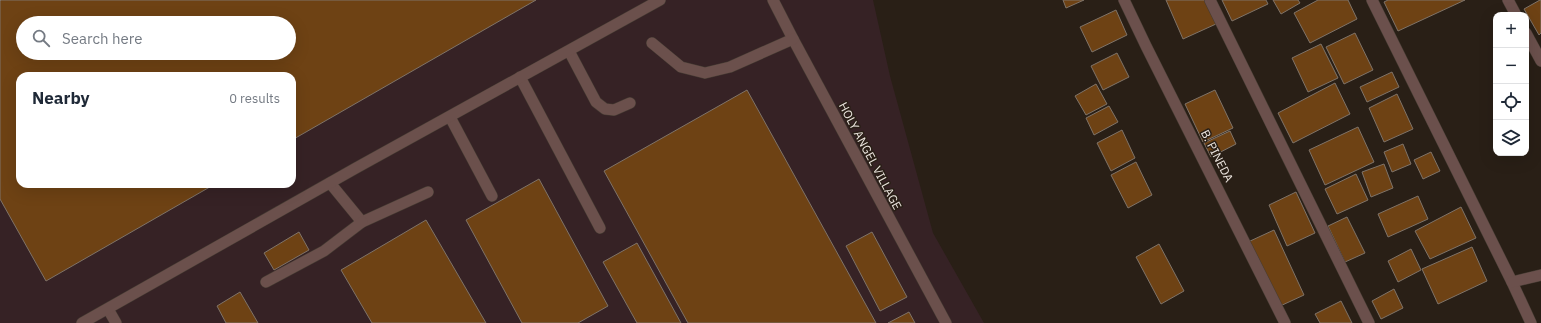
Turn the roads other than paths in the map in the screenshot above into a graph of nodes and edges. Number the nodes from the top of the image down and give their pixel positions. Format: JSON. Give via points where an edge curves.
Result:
{"nodes":[{"id":1,"x":660,"y":0,"type":"edge"},
{"id":2,"x":773,"y":0,"type":"edge"},
{"id":3,"x":1124,"y":0,"type":"edge"},
{"id":4,"x":1210,"y":0,"type":"edge"},
{"id":5,"x":1372,"y":0,"type":"edge"},
{"id":6,"x":1508,"y":0,"type":"edge"},
{"id":7,"x":1514,"y":12,"type":"edge"},
{"id":8,"x":792,"y":39,"type":"junction"},
{"id":9,"x":1529,"y":39,"type":"edge"},
{"id":10,"x":652,"y":42,"type":"dead end"},
{"id":11,"x":569,"y":51,"type":"junction"},
{"id":12,"x":1541,"y":61,"type":"edge"},
{"id":13,"x":520,"y":78,"type":"junction"},
{"id":14,"x":630,"y":103,"type":"dead end"},
{"id":15,"x":450,"y":117,"type":"junction"},
{"id":16,"x":330,"y":183,"type":"junction"},
{"id":17,"x":428,"y":192,"type":"dead end"},
{"id":18,"x":492,"y":196,"type":"dead end"},
{"id":19,"x":362,"y":222,"type":"junction"},
{"id":20,"x":600,"y":228,"type":"dead end"},
{"id":21,"x":1541,"y":274,"type":"edge"},
{"id":22,"x":266,"y":282,"type":"dead end"},
{"id":23,"x":1512,"y":282,"type":"junction"},
{"id":24,"x":108,"y":309,"type":"junction"},
{"id":25,"x":82,"y":323,"type":"edge"},
{"id":26,"x":116,"y":323,"type":"edge"},
{"id":27,"x":946,"y":323,"type":"edge"},
{"id":28,"x":1285,"y":323,"type":"edge"},
{"id":29,"x":1369,"y":323,"type":"edge"},
{"id":30,"x":1531,"y":323,"type":"edge"}],
"edges":[{"from":1,"to":11,"type":"street"},
{"from":2,"to":8,"type":"street","name":"HOLY ANGEL VILLAGE"},
{"from":3,"to":28,"type":"street","name":"B. PINEDA"},
{"from":4,"to":29,"type":"street"},
{"from":5,"to":23,"type":"street"},
{"from":6,"to":7,"type":"street"},
{"from":8,"to":10,"type":"street","via":[[730,67],[705,73],[681,67]]},
{"from":8,"to":27,"type":"street","name":"HOLY ANGEL VILLAGE"},
{"from":9,"to":12,"type":"street"},
{"from":11,"to":13,"type":"street"},
{"from":11,"to":14,"type":"street","via":[[596,102],[605,109],[614,110]]},
{"from":13,"to":15,"type":"street"},
{"from":13,"to":20,"type":"street"},
{"from":15,"to":16,"type":"street"},
{"from":15,"to":18,"type":"street"},
{"from":16,"to":19,"type":"street"},
{"from":16,"to":24,"type":"street"},
{"from":17,"to":19,"type":"street"},
{"from":19,"to":22,"type":"street","via":[[324,251]]},
{"from":21,"to":23,"type":"street"},
{"from":23,"to":30,"type":"street"},
{"from":24,"to":25,"type":"street"},
{"from":24,"to":26,"type":"street"}]}
